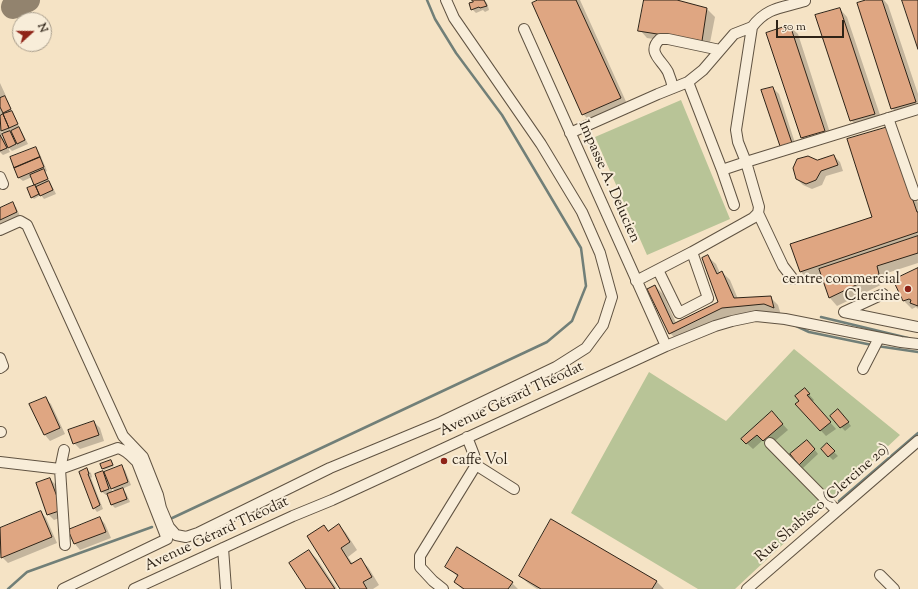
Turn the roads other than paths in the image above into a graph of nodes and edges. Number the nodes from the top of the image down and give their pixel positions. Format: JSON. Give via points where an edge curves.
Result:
{"nodes":[{"id":1,"x":446,"y":0,"type":"edge"},
{"id":2,"x":805,"y":1,"type":"dead end"},
{"id":3,"x":752,"y":28,"type":"junction"},
{"id":4,"x":524,"y":29,"type":"dead end"},
{"id":5,"x":720,"y":50,"type":"junction"},
{"id":6,"x":688,"y":82,"type":"junction"},
{"id":7,"x":673,"y":88,"type":"junction"},
{"id":8,"x":918,"y":109,"type":"edge"},
{"id":9,"x":888,"y":118,"type":"junction"},
{"id":10,"x":570,"y":133,"type":"junction"},
{"id":11,"x":746,"y":162,"type":"junction"},
{"id":12,"x":722,"y":170,"type":"junction"},
{"id":13,"x":915,"y":195,"type":"dead end"},
{"id":14,"x":734,"y":205,"type":"dead end"},
{"id":15,"x":758,"y":213,"type":"junction"},
{"id":16,"x":0,"y":230,"type":"edge"},
{"id":17,"x":692,"y":252,"type":"junction"},
{"id":18,"x":658,"y":270,"type":"junction"},
{"id":19,"x":793,"y":279,"type":"dead end"},
{"id":20,"x":636,"y":281,"type":"junction"},
{"id":21,"x":883,"y":294,"type":"dead end"},
{"id":22,"x":918,"y":327,"type":"edge"},
{"id":23,"x":880,"y":338,"type":"junction"},
{"id":24,"x":918,"y":344,"type":"edge"},
{"id":25,"x":666,"y":346,"type":"junction"},
{"id":26,"x":0,"y":358,"type":"edge"},
{"id":27,"x":0,"y":368,"type":"edge"},
{"id":28,"x":863,"y":369,"type":"dead end"},
{"id":29,"x":467,"y":437,"type":"junction"},
{"id":30,"x":918,"y":441,"type":"edge"},
{"id":31,"x":770,"y":443,"type":"dead end"},
{"id":32,"x":64,"y":450,"type":"dead end"},
{"id":33,"x":0,"y":462,"type":"edge"},
{"id":34,"x":476,"y":465,"type":"junction"},
{"id":35,"x":60,"y":469,"type":"junction"},
{"id":36,"x":514,"y":489,"type":"dead end"},
{"id":37,"x":837,"y":511,"type":"junction"},
{"id":38,"x":65,"y":545,"type":"dead end"},
{"id":39,"x":223,"y":548,"type":"junction"},
{"id":40,"x":880,"y":575,"type":"dead end"},
{"id":41,"x":63,"y":589,"type":"edge"},
{"id":42,"x":134,"y":589,"type":"edge"},
{"id":43,"x":226,"y":589,"type":"edge"},
{"id":44,"x":443,"y":589,"type":"edge"},
{"id":45,"x":747,"y":589,"type":"edge"},
{"id":46,"x":894,"y":589,"type":"edge"}],
"edges":[{"from":1,"to":16,"type":"street","via":[[454,18],[545,151],[582,212],[600,253],[612,297],[602,325],[586,348],[556,367],[441,422],[330,468],[186,537],[176,534],[169,527],[143,457],[123,436],[27,225],[20,221]]},
{"from":2,"to":3,"type":"street","via":[[767,12]]},
{"from":3,"to":5,"type":"street","via":[[734,34]]},
{"from":3,"to":11,"type":"street","via":[[736,130]]},
{"from":4,"to":10,"type":"street","name":"Impasse A. Delucien"},
{"from":5,"to":6,"type":"street","via":[[703,70]]},
{"from":5,"to":7,"type":"street","via":[[660,39],[654,49],[655,54],[669,73]]},
{"from":6,"to":7,"type":"street"},
{"from":6,"to":12,"type":"street"},
{"from":7,"to":10,"type":"street"},
{"from":8,"to":9,"type":"street"},
{"from":9,"to":11,"type":"street"},
{"from":9,"to":13,"type":"street"},
{"from":10,"to":20,"type":"street","name":"Impasse A. Delucien"},
{"from":11,"to":12,"type":"street"},
{"from":11,"to":15,"type":"street","via":[[759,207]]},
{"from":12,"to":14,"type":"street"},
{"from":15,"to":17,"type":"street"},
{"from":15,"to":19,"type":"street","via":[[783,266]]},
{"from":17,"to":18,"type":"street"},
{"from":17,"to":18,"type":"street","via":[[708,298],[679,312]]},
{"from":18,"to":20,"type":"street"},
{"from":20,"to":25,"type":"street","name":"Impasse A. Delucien"},
{"from":21,"to":22,"type":"street","via":[[844,312]]},
{"from":23,"to":24,"type":"street","name":"Avenue Gérard Théodat"},
{"from":23,"to":25,"type":"street","name":"Avenue Gérard Théodat","via":[[785,319],[756,316],[714,326]]},
{"from":23,"to":28,"type":"street"},
{"from":25,"to":29,"type":"street","name":"Avenue Gérard Théodat"},
{"from":26,"to":27,"type":"street","via":[[3,366]]},
{"from":29,"to":34,"type":"street"},
{"from":29,"to":39,"type":"street","name":"Avenue Gérard Théodat"},
{"from":30,"to":37,"type":"street","name":"Rue Shabisco (Clercine 20)"},
{"from":31,"to":37,"type":"street"},
{"from":32,"to":35,"type":"street"},
{"from":33,"to":35,"type":"street"},
{"from":34,"to":36,"type":"street"},
{"from":34,"to":44,"type":"street","via":[[420,556],[420,567]]},
{"from":35,"to":38,"type":"street"},
{"from":35,"to":41,"type":"street","via":[[118,448],[123,449],[137,462],[167,539]]},
{"from":37,"to":45,"type":"street","name":"Rue Shabisco (Clercine 20)"},
{"from":39,"to":42,"type":"street","name":"Avenue Gérard Théodat"},
{"from":39,"to":43,"type":"street"},
{"from":40,"to":46,"type":"street"}]}
